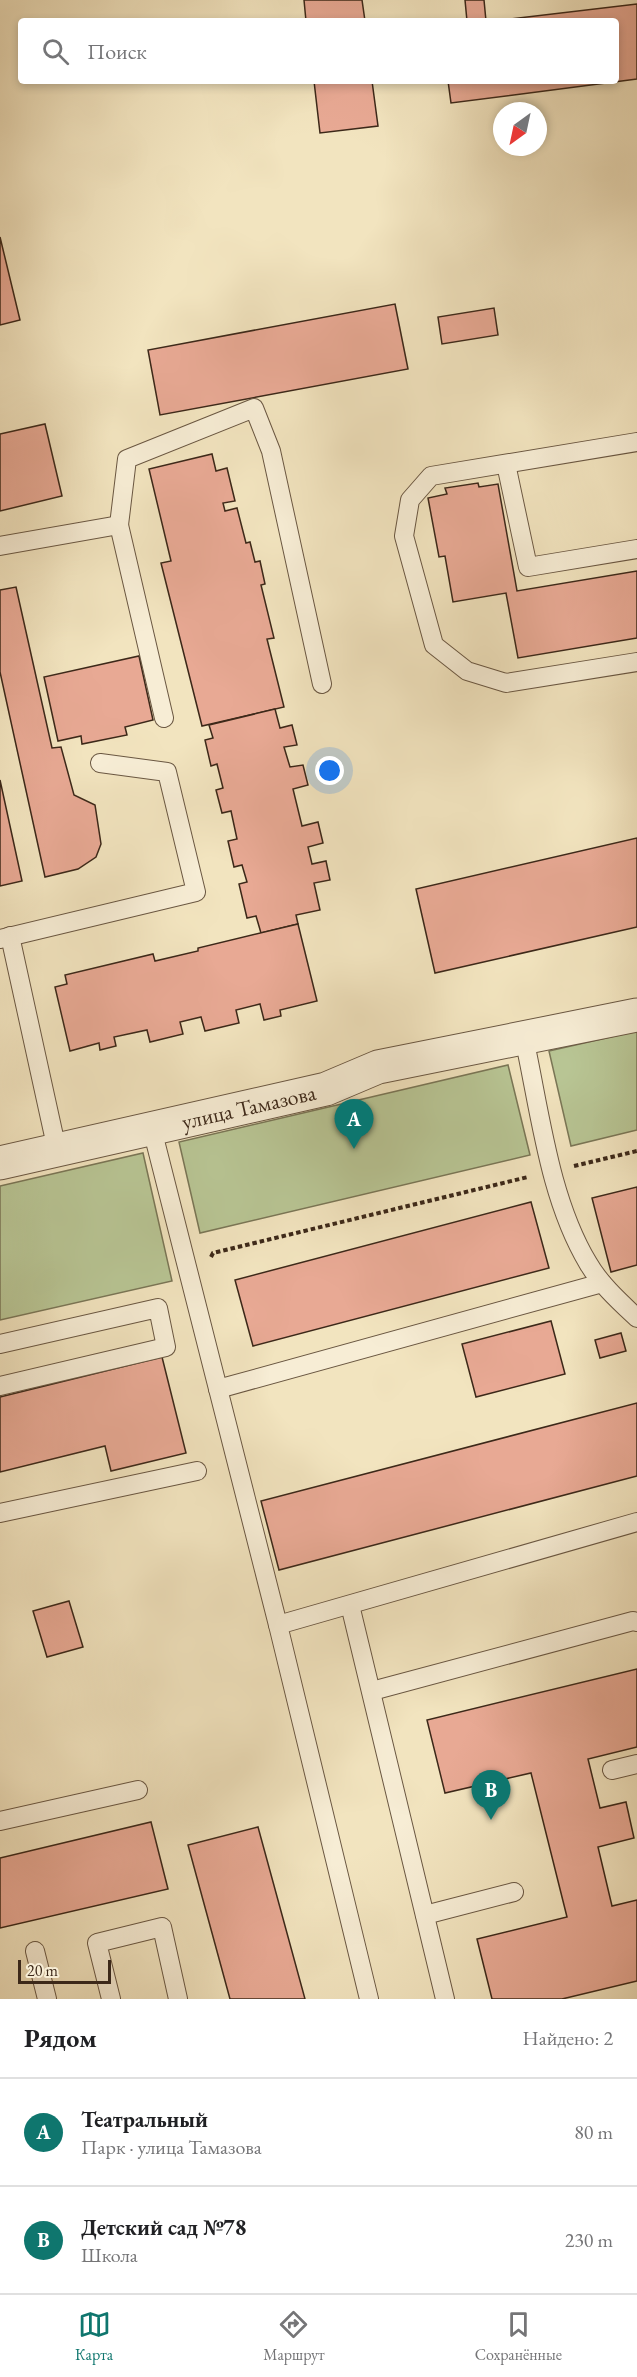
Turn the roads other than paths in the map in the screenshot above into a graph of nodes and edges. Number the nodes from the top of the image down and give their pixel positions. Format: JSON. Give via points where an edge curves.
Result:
{"nodes":[{"id":1,"x":637,"y":442,"type":"edge"},
{"id":2,"x":506,"y":464,"type":"junction"},
{"id":3,"x":119,"y":525,"type":"junction"},
{"id":4,"x":0,"y":546,"type":"edge"},
{"id":5,"x":637,"y":549,"type":"edge"},
{"id":6,"x":637,"y":662,"type":"edge"},
{"id":7,"x":322,"y":684,"type":"dead end"},
{"id":8,"x":164,"y":718,"type":"dead end"},
{"id":9,"x":100,"y":763,"type":"dead end"},
{"id":10,"x":5,"y":937,"type":"edge"},
{"id":11,"x":637,"y":1015,"type":"edge"},
{"id":12,"x":524,"y":1038,"type":"junction"},
{"id":13,"x":152,"y":1129,"type":"junction"},
{"id":14,"x":57,"y":1150,"type":"junction"},
{"id":15,"x":0,"y":1163,"type":"edge"},
{"id":16,"x":602,"y":1282,"type":"junction"},
{"id":17,"x":637,"y":1318,"type":"edge"},
{"id":18,"x":0,"y":1344,"type":"edge"},
{"id":19,"x":0,"y":1386,"type":"edge"},
{"id":20,"x":218,"y":1389,"type":"junction"},
{"id":21,"x":197,"y":1471,"type":"dead end"},
{"id":22,"x":0,"y":1513,"type":"edge"},
{"id":23,"x":637,"y":1522,"type":"edge"},
{"id":24,"x":350,"y":1605,"type":"junction"},
{"id":25,"x":637,"y":1622,"type":"edge"},
{"id":26,"x":278,"y":1625,"type":"junction"},
{"id":27,"x":372,"y":1690,"type":"junction"},
{"id":28,"x":637,"y":1764,"type":"edge"},
{"id":29,"x":612,"y":1770,"type":"dead end"},
{"id":30,"x":138,"y":1790,"type":"dead end"},
{"id":31,"x":0,"y":1821,"type":"edge"},
{"id":32,"x":514,"y":1892,"type":"dead end"},
{"id":33,"x":425,"y":1915,"type":"junction"},
{"id":34,"x":35,"y":1951,"type":"dead end"},
{"id":35,"x":47,"y":1999,"type":"edge"},
{"id":36,"x":111,"y":1999,"type":"edge"},
{"id":37,"x":178,"y":1999,"type":"edge"},
{"id":38,"x":369,"y":1999,"type":"edge"},
{"id":39,"x":445,"y":1999,"type":"edge"}],
"edges":[{"from":1,"to":2,"type":"lane"},
{"from":2,"to":5,"type":"lane","via":[[528,567]]},
{"from":2,"to":6,"type":"lane","via":[[431,476],[410,501],[404,536],[434,645],[467,671],[506,683]]},
{"from":3,"to":4,"type":"lane"},
{"from":3,"to":7,"type":"lane","via":[[127,459],[254,408],[271,451]]},
{"from":3,"to":8,"type":"lane"},
{"from":9,"to":10,"type":"lane","via":[[167,772],[196,892]]},
{"from":10,"to":14,"type":"lane"},
{"from":11,"to":12,"type":"street","name":"улица Тамазова"},
{"from":12,"to":13,"type":"street","name":"улица Тамазова","via":[[378,1067],[326,1089]]},
{"from":12,"to":16,"type":"lane","via":[[552,1171],[568,1226]]},
{"from":13,"to":14,"type":"street","name":"улица Тамазова"},
{"from":13,"to":20,"type":"lane"},
{"from":14,"to":15,"type":"street","name":"улица Тамазова"},
{"from":16,"to":17,"type":"lane"},
{"from":16,"to":20,"type":"lane"},
{"from":18,"to":19,"type":"lane","via":[[158,1308],[166,1347]]},
{"from":20,"to":26,"type":"lane"},
{"from":21,"to":22,"type":"lane"},
{"from":23,"to":24,"type":"lane"},
{"from":24,"to":26,"type":"lane"},
{"from":24,"to":27,"type":"lane"},
{"from":25,"to":27,"type":"lane"},
{"from":26,"to":38,"type":"lane"},
{"from":27,"to":33,"type":"lane"},
{"from":28,"to":29,"type":"lane"},
{"from":30,"to":31,"type":"lane"},
{"from":32,"to":33,"type":"lane"},
{"from":33,"to":39,"type":"lane"},
{"from":34,"to":35,"type":"lane"},
{"from":36,"to":37,"type":"lane","via":[[97,1943],[162,1927]]}]}
